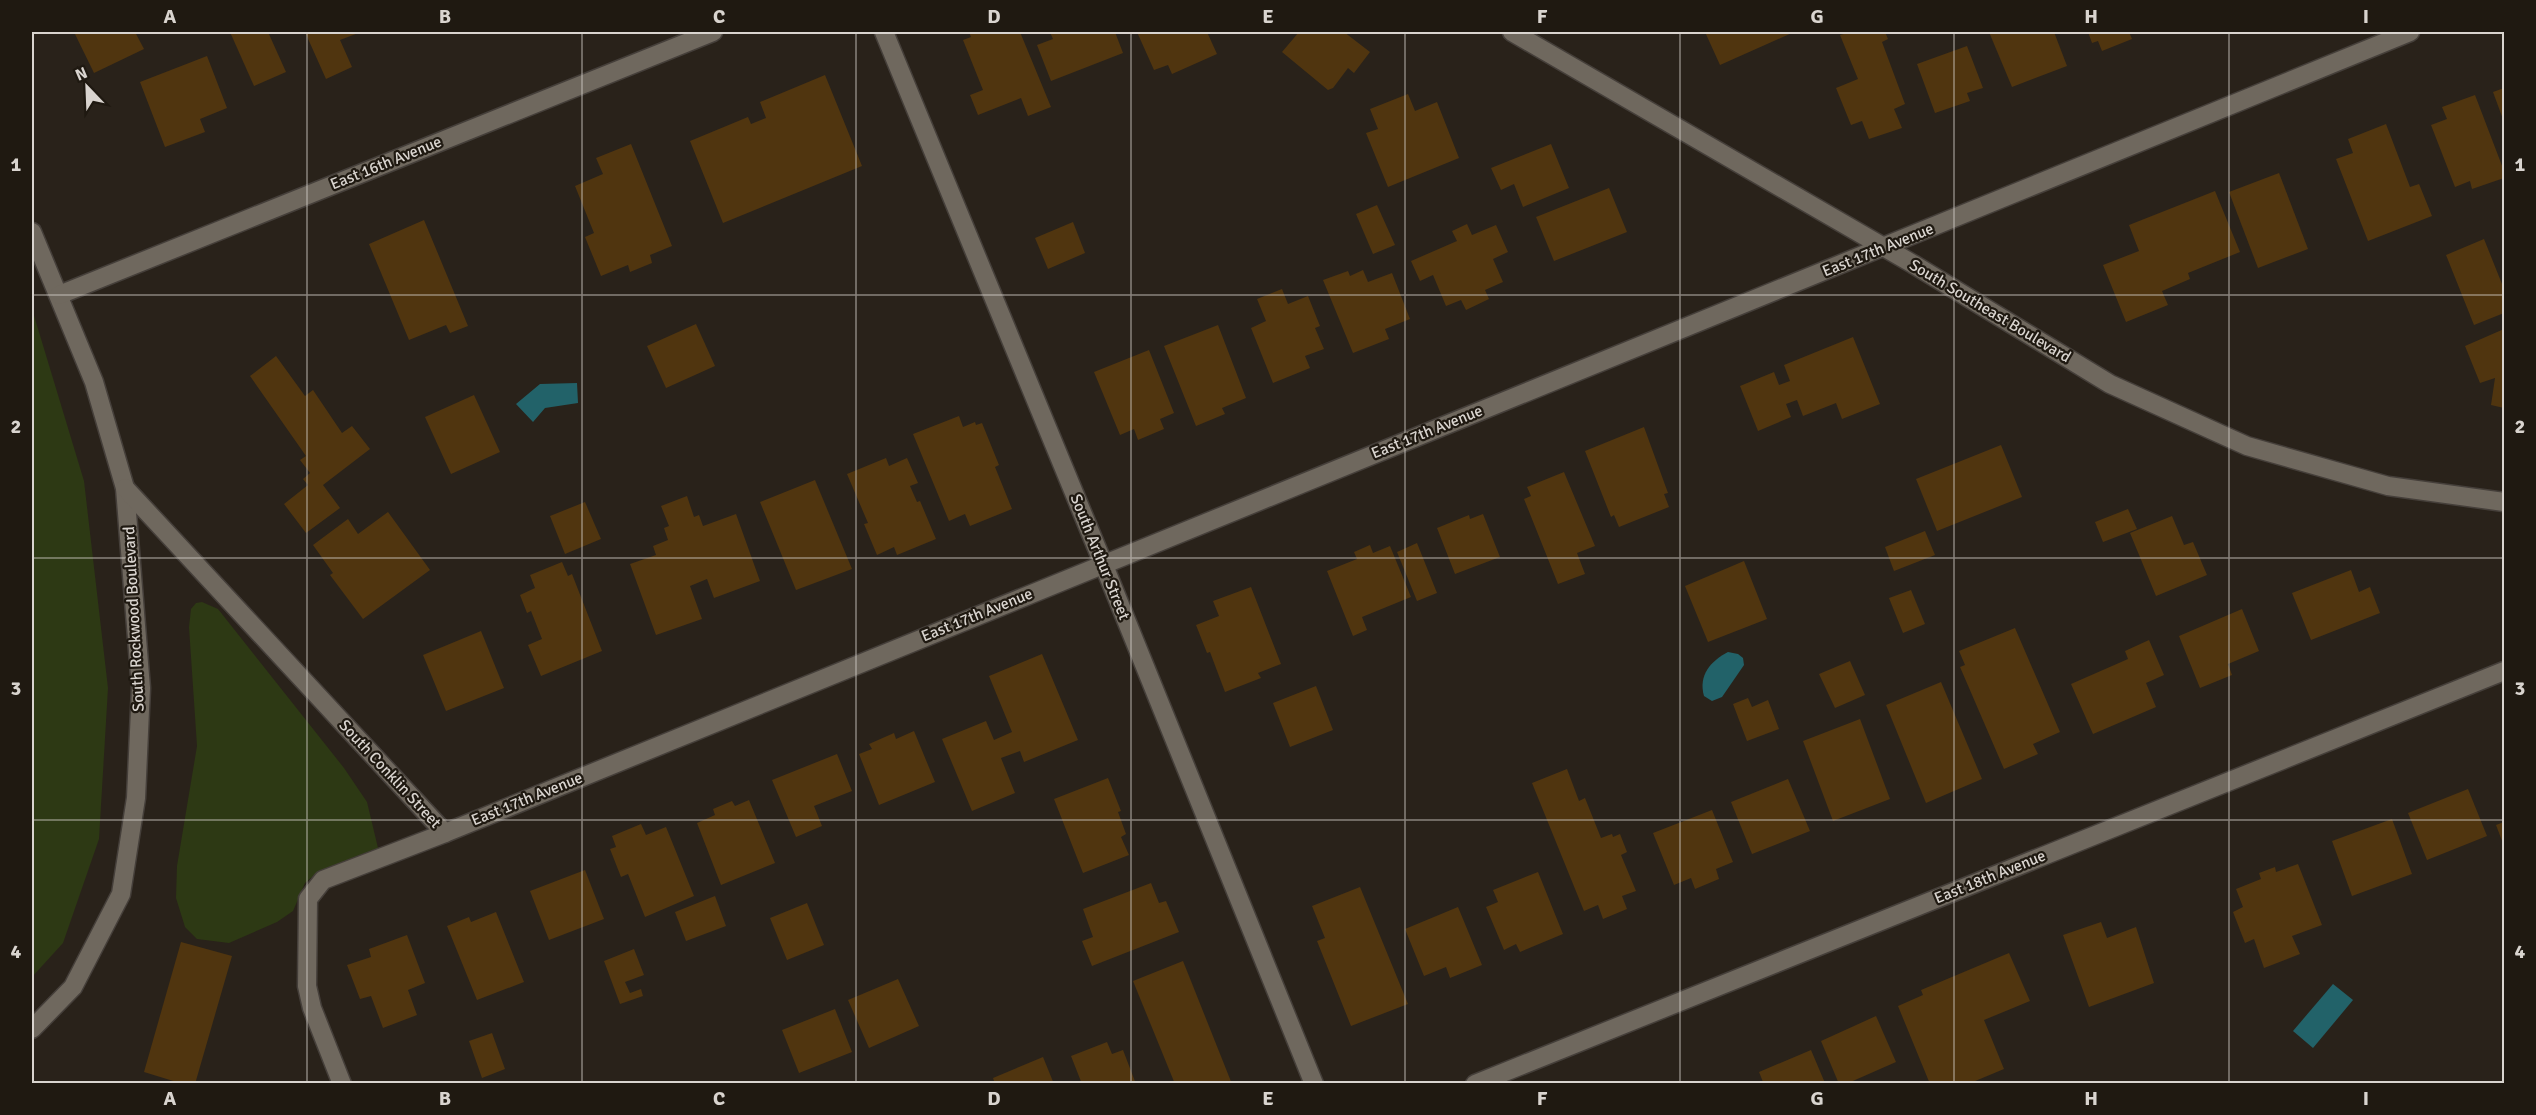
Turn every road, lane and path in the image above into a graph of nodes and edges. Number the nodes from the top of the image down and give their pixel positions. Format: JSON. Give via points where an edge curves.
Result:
{"nodes":[{"id":1,"x":712,"y":32,"type":"edge"},
{"id":2,"x":884,"y":32,"type":"edge"},
{"id":3,"x":1512,"y":32,"type":"edge"},
{"id":4,"x":2410,"y":32,"type":"edge"},
{"id":5,"x":32,"y":232,"type":"edge"},
{"id":6,"x":1885,"y":247,"type":"junction"},
{"id":7,"x":59,"y":295,"type":"junction"},
{"id":8,"x":125,"y":488,"type":"junction"},
{"id":9,"x":2505,"y":502,"type":"edge"},
{"id":10,"x":1103,"y":563,"type":"junction"},
{"id":11,"x":2505,"y":671,"type":"edge"},
{"id":12,"x":445,"y":833,"type":"junction"},
{"id":13,"x":32,"y":1029,"type":"edge"},
{"id":14,"x":342,"y":1083,"type":"edge"},
{"id":15,"x":1314,"y":1083,"type":"edge"},
{"id":16,"x":1475,"y":1083,"type":"edge"}],
"edges":[{"from":1,"to":7,"type":"street","name":"East 16th Avenue"},
{"from":2,"to":10,"type":"street","name":"South Arthur Street"},
{"from":3,"to":6,"type":"street","name":"South Southeast Boulevard"},
{"from":4,"to":6,"type":"street","name":"East 17th Avenue"},
{"from":5,"to":7,"type":"street","name":"South Rockwood Boulevard"},
{"from":6,"to":9,"type":"street","name":"South Southeast Boulevard","via":[[2110,384],[2247,446],[2388,486]]},
{"from":6,"to":10,"type":"street","name":"East 17th Avenue"},
{"from":7,"to":8,"type":"street","name":"South Rockwood Boulevard","via":[[94,382]]},
{"from":8,"to":12,"type":"street","name":"South Conklin Street"},
{"from":8,"to":13,"type":"street","name":"South Rockwood Boulevard","via":[[141,688],[136,798],[121,894],[73,987]]},
{"from":10,"to":12,"type":"street","name":"East 17th Avenue"},
{"from":10,"to":15,"type":"street","name":"South Arthur Street"},
{"from":11,"to":16,"type":"street","name":"East 18th Avenue"},
{"from":12,"to":14,"type":"street","name":"South Conklin Street","via":[[323,880],[309,899],[308,986],[312,1008]]}]}
